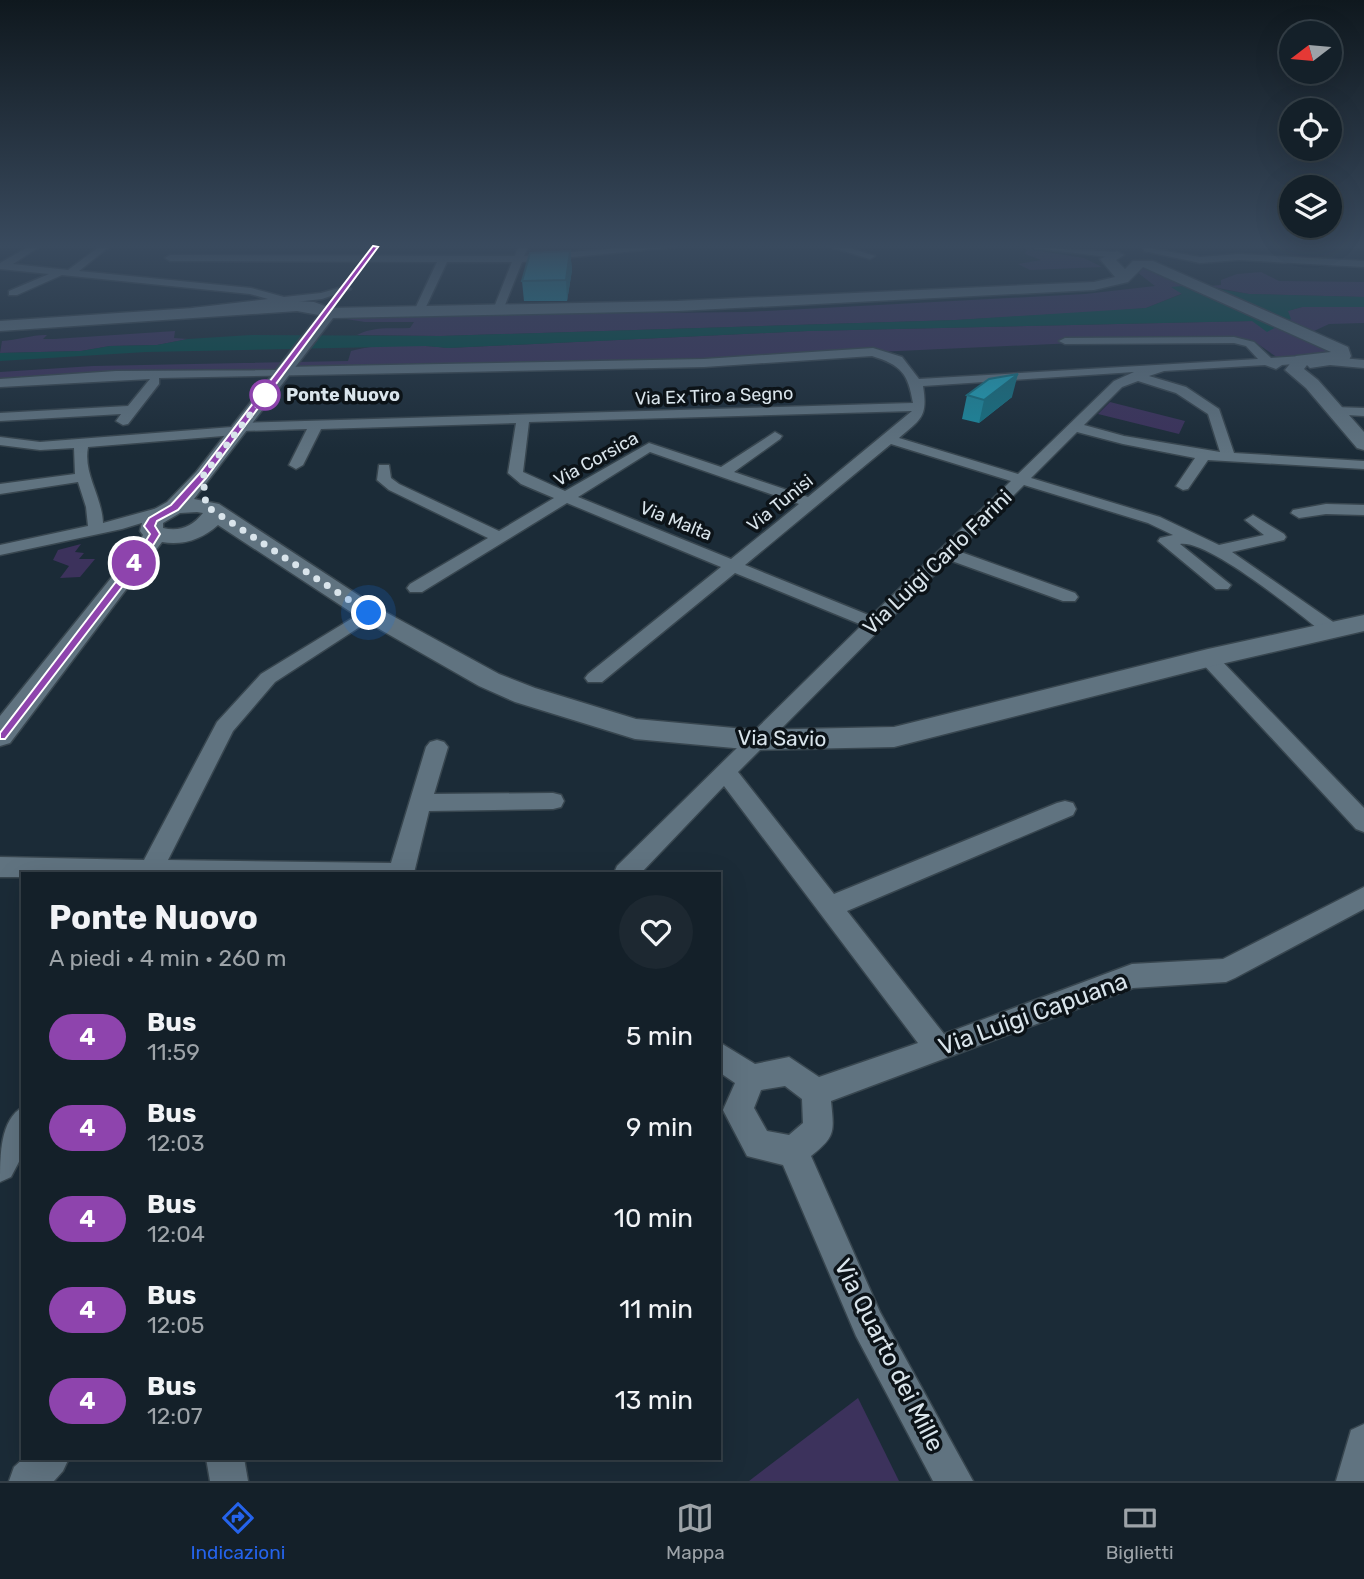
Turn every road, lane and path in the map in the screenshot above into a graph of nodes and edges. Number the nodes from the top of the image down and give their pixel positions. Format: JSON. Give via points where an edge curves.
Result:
{"nodes":[{"id":1,"x":155,"y":316,"type":"edge"},
{"id":2,"x":160,"y":316,"type":"edge"},
{"id":3,"x":326,"y":316,"type":"edge"},
{"id":4,"x":1268,"y":316,"type":"edge"},
{"id":5,"x":148,"y":317,"type":"junction"},
{"id":6,"x":0,"y":326,"type":"edge"},
{"id":7,"x":1065,"y":341,"type":"dead end"},
{"id":8,"x":1359,"y":356,"type":"edge"},
{"id":9,"x":1269,"y":363,"type":"junction"},
{"id":10,"x":1298,"y":365,"type":"junction"},
{"id":11,"x":1161,"y":367,"type":"junction"},
{"id":12,"x":286,"y":372,"type":"junction"},
{"id":13,"x":1135,"y":376,"type":"junction"},
{"id":14,"x":155,"y":381,"type":"dead end"},
{"id":15,"x":0,"y":383,"type":"edge"},
{"id":16,"x":916,"y":383,"type":"junction"},
{"id":17,"x":1312,"y":384,"type":"junction"},
{"id":18,"x":920,"y":407,"type":"junction"},
{"id":19,"x":131,"y":410,"type":"junction"},
{"id":20,"x":1334,"y":411,"type":"junction"},
{"id":21,"x":1364,"y":412,"type":"edge"},
{"id":22,"x":0,"y":417,"type":"edge"},
{"id":23,"x":523,"y":419,"type":"junction"},
{"id":24,"x":316,"y":425,"type":"junction"},
{"id":25,"x":1074,"y":427,"type":"junction"},
{"id":26,"x":237,"y":429,"type":"junction"},
{"id":27,"x":775,"y":436,"type":"dead end"},
{"id":28,"x":888,"y":439,"type":"junction"},
{"id":29,"x":109,"y":440,"type":"junction"},
{"id":30,"x":0,"y":441,"type":"edge"},
{"id":31,"x":82,"y":442,"type":"junction"},
{"id":32,"x":1364,"y":444,"type":"edge"},
{"id":33,"x":1205,"y":455,"type":"junction"},
{"id":34,"x":1228,"y":456,"type":"junction"},
{"id":35,"x":296,"y":465,"type":"dead end"},
{"id":36,"x":1364,"y":465,"type":"edge"},
{"id":37,"x":384,"y":468,"type":"dead end"},
{"id":38,"x":722,"y":473,"type":"junction"},
{"id":39,"x":203,"y":476,"type":"junction"},
{"id":40,"x":84,"y":477,"type":"junction"},
{"id":41,"x":1020,"y":480,"type":"junction"},
{"id":42,"x":1183,"y":486,"type":"dead end"},
{"id":43,"x":0,"y":489,"type":"edge"},
{"id":44,"x":566,"y":498,"type":"junction"},
{"id":45,"x":810,"y":503,"type":"junction"},
{"id":46,"x":1364,"y":510,"type":"edge"},
{"id":47,"x":1299,"y":513,"type":"dead end"},
{"id":48,"x":202,"y":520,"type":"junction"},
{"id":49,"x":1253,"y":520,"type":"dead end"},
{"id":50,"x":158,"y":526,"type":"junction"},
{"id":51,"x":96,"y":529,"type":"junction"},
{"id":52,"x":1191,"y":537,"type":"junction"},
{"id":53,"x":501,"y":538,"type":"junction"},
{"id":54,"x":0,"y":550,"type":"edge"},
{"id":55,"x":1217,"y":550,"type":"junction"},
{"id":56,"x":947,"y":552,"type":"junction"},
{"id":57,"x":733,"y":566,"type":"junction"},
{"id":58,"x":1222,"y":585,"type":"dead end"},
{"id":59,"x":416,"y":588,"type":"dead end"},
{"id":60,"x":1069,"y":597,"type":"dead end"},
{"id":61,"x":369,"y":613,"type":"junction"},
{"id":62,"x":1364,"y":623,"type":"edge"},
{"id":63,"x":874,"y":624,"type":"junction"},
{"id":64,"x":1332,"y":630,"type":"junction"},
{"id":65,"x":1208,"y":658,"type":"junction"},
{"id":66,"x":595,"y":678,"type":"dead end"},
{"id":67,"x":0,"y":736,"type":"edge"},
{"id":68,"x":757,"y":740,"type":"junction"},
{"id":69,"x":436,"y":747,"type":"dead end"},
{"id":70,"x":725,"y":771,"type":"junction"},
{"id":71,"x":554,"y":801,"type":"dead end"},
{"id":72,"x":421,"y":803,"type":"junction"},
{"id":73,"x":1065,"y":809,"type":"dead end"},
{"id":74,"x":1364,"y":822,"type":"edge"},
{"id":75,"x":0,"y":867,"type":"edge"},
{"id":76,"x":150,"y":871,"type":"edge"},
{"id":77,"x":276,"y":872,"type":"edge"},
{"id":78,"x":401,"y":872,"type":"edge"},
{"id":79,"x":627,"y":872,"type":"edge"},
{"id":80,"x":1364,"y":897,"type":"edge"},
{"id":81,"x":830,"y":907,"type":"junction"},
{"id":82,"x":939,"y":1049,"type":"junction"},
{"id":83,"x":721,"y":1056,"type":"edge"},
{"id":84,"x":752,"y":1078,"type":"junction"},
{"id":85,"x":816,"y":1092,"type":"junction"},
{"id":86,"x":21,"y":1126,"type":"edge"},
{"id":87,"x":793,"y":1152,"type":"junction"},
{"id":88,"x":0,"y":1166,"type":"edge"},
{"id":89,"x":1364,"y":1443,"type":"edge"},
{"id":90,"x":48,"y":1460,"type":"edge"},
{"id":91,"x":225,"y":1460,"type":"edge"},
{"id":92,"x":28,"y":1481,"type":"edge"},
{"id":93,"x":229,"y":1481,"type":"edge"},
{"id":94,"x":954,"y":1481,"type":"edge"},
{"id":95,"x":1355,"y":1481,"type":"edge"}],
"edges":[{"from":1,"to":5,"type":"street"},
{"from":2,"to":5,"type":"street"},
{"from":3,"to":12,"type":"street"},
{"from":4,"to":8,"type":"street"},
{"from":5,"to":6,"type":"street"},
{"from":7,"to":9,"type":"street","via":[[1234,340],[1250,344]]},
{"from":8,"to":10,"type":"street"},
{"from":8,"to":17,"type":"street","via":[[1311,364],[1302,370]]},
{"from":9,"to":10,"type":"street"},
{"from":9,"to":11,"type":"street","name":"Via Luigi Carlo Farini"},
{"from":10,"to":17,"type":"street"},
{"from":11,"to":13,"type":"street","name":"Via Luigi Carlo Farini"},
{"from":11,"to":16,"type":"street"},
{"from":12,"to":15,"type":"street","via":[[116,375]]},
{"from":12,"to":16,"type":"street","via":[[691,363],[873,352],[898,360]]},
{"from":12,"to":26,"type":"street"},
{"from":13,"to":25,"type":"street","name":"Via Luigi Carlo Farini","via":[[1118,384]]},
{"from":13,"to":34,"type":"street","via":[[1181,390],[1214,412]]},
{"from":14,"to":19,"type":"street"},
{"from":16,"to":18,"type":"street"},
{"from":17,"to":20,"type":"street"},
{"from":18,"to":23,"type":"street","name":"Via Ex Tiro a Segno"},
{"from":18,"to":28,"type":"street","name":"Via Tunisi","via":[[916,416]]},
{"from":19,"to":22,"type":"street"},
{"from":19,"to":29,"type":"street"},
{"from":20,"to":21,"type":"street"},
{"from":20,"to":32,"type":"street"},
{"from":23,"to":24,"type":"street","name":"Via Ex Tiro a Segno"},
{"from":23,"to":44,"type":"street","name":"Via Malta","via":[[514,473]]},
{"from":24,"to":26,"type":"street","name":"Via Ex Tiro a Segno"},
{"from":24,"to":35,"type":"street"},
{"from":25,"to":33,"type":"street"},
{"from":25,"to":41,"type":"street","name":"Via Luigi Carlo Farini"},
{"from":26,"to":29,"type":"street","name":"Via Ex Tiro a Segno"},
{"from":26,"to":39,"type":"street"},
{"from":27,"to":38,"type":"street"},
{"from":28,"to":41,"type":"street"},
{"from":28,"to":45,"type":"street","name":"Via Tunisi"},
{"from":29,"to":31,"type":"street","name":"Via Ex Tiro a Segno"},
{"from":30,"to":31,"type":"street","name":"Via Ex Tiro a Segno","via":[[40,446]]},
{"from":31,"to":40,"type":"street","via":[[78,456]]},
{"from":33,"to":34,"type":"street"},
{"from":33,"to":42,"type":"street"},
{"from":34,"to":36,"type":"street"},
{"from":37,"to":53,"type":"street","via":[[384,480],[394,487]]},
{"from":38,"to":44,"type":"street","name":"Via Corsica","via":[[649,447]]},
{"from":38,"to":45,"type":"street","name":"Via Corsica"},
{"from":39,"to":48,"type":"street"},
{"from":39,"to":50,"type":"street"},
{"from":40,"to":43,"type":"street"},
{"from":40,"to":51,"type":"street","via":[[95,508]]},
{"from":41,"to":52,"type":"street","via":[[1154,520]]},
{"from":41,"to":56,"type":"street","name":"Via Luigi Carlo Farini"},
{"from":44,"to":53,"type":"street","name":"Via Corsica"},
{"from":44,"to":57,"type":"street","name":"Via Malta"},
{"from":45,"to":57,"type":"street","name":"Via Tunisi"},
{"from":46,"to":47,"type":"street"},
{"from":48,"to":50,"type":"street"},
{"from":48,"to":50,"type":"street","name":"Via Savio","via":[[191,505]]},
{"from":48,"to":61,"type":"street","name":"Via Savio","via":[[237,529]]},
{"from":49,"to":55,"type":"street","via":[[1279,537]]},
{"from":50,"to":51,"type":"street","via":[[122,524]]},
{"from":50,"to":67,"type":"street"},
{"from":51,"to":54,"type":"street"},
{"from":52,"to":55,"type":"street"},
{"from":52,"to":58,"type":"street","via":[[1166,541]]},
{"from":53,"to":59,"type":"street","name":"Via Corsica"},
{"from":55,"to":64,"type":"street"},
{"from":56,"to":60,"type":"street"},
{"from":56,"to":63,"type":"street","name":"Via Luigi Carlo Farini"},
{"from":57,"to":63,"type":"street","name":"Via Malta"},
{"from":57,"to":66,"type":"street","name":"Via Tunisi"},
{"from":61,"to":68,"type":"street","name":"Via Savio","via":[[489,680],[565,708],[635,729]]},
{"from":61,"to":76,"type":"street","via":[[268,678],[224,727]]},
{"from":62,"to":64,"type":"street","name":"Via Savio"},
{"from":63,"to":68,"type":"street","name":"Via Luigi Carlo Farini"},
{"from":64,"to":65,"type":"street","name":"Via Savio"},
{"from":65,"to":68,"type":"street","name":"Via Savio","via":[[894,737]]},
{"from":65,"to":74,"type":"street"},
{"from":68,"to":70,"type":"street","name":"Via Luigi Carlo Farini"},
{"from":69,"to":72,"type":"street"},
{"from":70,"to":79,"type":"street","name":"Via Luigi Carlo Farini"},
{"from":70,"to":81,"type":"street"},
{"from":71,"to":72,"type":"street"},
{"from":72,"to":78,"type":"street"},
{"from":73,"to":81,"type":"street"},
{"from":75,"to":76,"type":"street"},
{"from":76,"to":77,"type":"street"},
{"from":80,"to":82,"type":"street","name":"Via Luigi Capuana","via":[[1226,970],[1132,976]]},
{"from":81,"to":82,"type":"street"},
{"from":82,"to":85,"type":"street","name":"Via Luigi Capuana"},
{"from":83,"to":84,"type":"street"},
{"from":84,"to":85,"type":"street","via":[[789,1072]]},
{"from":84,"to":87,"type":"street","via":[[738,1110],[758,1145]]},
{"from":85,"to":87,"type":"street","via":[[819,1130]]},
{"from":86,"to":88,"type":"street"},
{"from":87,"to":94,"type":"street","name":"Via Quarto dei Mille","via":[[867,1324]]},
{"from":89,"to":95,"type":"street"},
{"from":90,"to":92,"type":"street"},
{"from":91,"to":93,"type":"street"}]}
